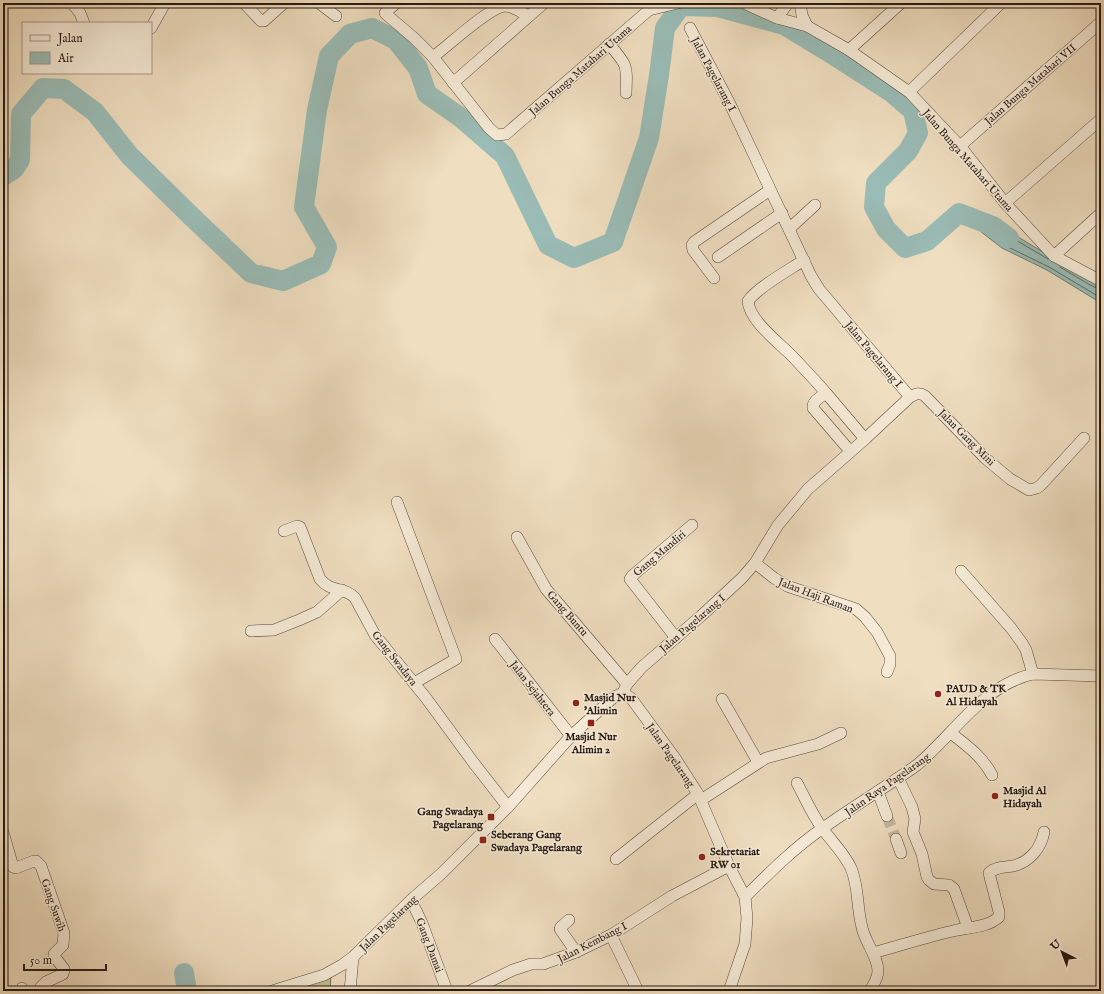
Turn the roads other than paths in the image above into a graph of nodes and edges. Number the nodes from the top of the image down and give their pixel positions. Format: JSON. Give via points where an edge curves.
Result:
{"nodes":[{"id":1,"x":72,"y":3,"type":"edge"},
{"id":2,"x":165,"y":3,"type":"edge"},
{"id":3,"x":244,"y":3,"type":"edge"},
{"id":4,"x":284,"y":3,"type":"edge"},
{"id":5,"x":319,"y":3,"type":"edge"},
{"id":6,"x":396,"y":3,"type":"edge"},
{"id":7,"x":544,"y":3,"type":"edge"},
{"id":8,"x":678,"y":3,"type":"edge"},
{"id":9,"x":744,"y":3,"type":"edge"},
{"id":10,"x":788,"y":3,"type":"edge"},
{"id":11,"x":800,"y":3,"type":"edge"},
{"id":12,"x":901,"y":3,"type":"edge"},
{"id":13,"x":1000,"y":3,"type":"edge"},
{"id":14,"x":649,"y":7,"type":"edge"},
{"id":15,"x":336,"y":16,"type":"dead end"},
{"id":16,"x":529,"y":16,"type":"junction"},
{"id":17,"x":777,"y":18,"type":"junction"},
{"id":18,"x":84,"y":22,"type":"edge"},
{"id":19,"x":1101,"y":22,"type":"edge"},
{"id":20,"x":152,"y":26,"type":"edge"},
{"id":21,"x":807,"y":26,"type":"junction"},
{"id":22,"x":690,"y":28,"type":"dead end"},
{"id":23,"x":609,"y":44,"type":"junction"},
{"id":24,"x":849,"y":50,"type":"junction"},
{"id":25,"x":434,"y":57,"type":"junction"},
{"id":26,"x":453,"y":83,"type":"junction"},
{"id":27,"x":909,"y":92,"type":"junction"},
{"id":28,"x":626,"y":93,"type":"dead end"},
{"id":29,"x":1101,"y":119,"type":"edge"},
{"id":30,"x":960,"y":146,"type":"junction"},
{"id":31,"x":770,"y":190,"type":"junction"},
{"id":32,"x":1004,"y":203,"type":"junction"},
{"id":33,"x":815,"y":205,"type":"dead end"},
{"id":34,"x":782,"y":213,"type":"junction"},
{"id":35,"x":1101,"y":213,"type":"edge"},
{"id":36,"x":789,"y":229,"type":"junction"},
{"id":37,"x":1054,"y":256,"type":"junction"},
{"id":38,"x":718,"y":257,"type":"dead end"},
{"id":39,"x":804,"y":260,"type":"junction"},
{"id":40,"x":714,"y":278,"type":"dead end"},
{"id":41,"x":1101,"y":281,"type":"edge"},
{"id":42,"x":826,"y":393,"type":"junction"},
{"id":43,"x":910,"y":396,"type":"junction"},
{"id":44,"x":1084,"y":438,"type":"dead end"},
{"id":45,"x":866,"y":439,"type":"junction"},
{"id":46,"x":850,"y":451,"type":"junction"},
{"id":47,"x":398,"y":502,"type":"dead end"},
{"id":48,"x":692,"y":525,"type":"dead end"},
{"id":49,"x":284,"y":531,"type":"dead end"},
{"id":50,"x":517,"y":537,"type":"dead end"},
{"id":51,"x":755,"y":563,"type":"junction"},
{"id":52,"x":961,"y":571,"type":"dead end"},
{"id":53,"x":342,"y":590,"type":"junction"},
{"id":54,"x":251,"y":631,"type":"dead end"},
{"id":55,"x":676,"y":638,"type":"junction"},
{"id":56,"x":495,"y":639,"type":"dead end"},
{"id":57,"x":887,"y":672,"type":"dead end"},
{"id":58,"x":1033,"y":674,"type":"junction"},
{"id":59,"x":1101,"y":676,"type":"edge"},
{"id":60,"x":414,"y":683,"type":"junction"},
{"id":61,"x":625,"y":688,"type":"junction"},
{"id":62,"x":722,"y":699,"type":"dead end"},
{"id":63,"x":841,"y":733,"type":"dead end"},
{"id":64,"x":951,"y":733,"type":"junction"},
{"id":65,"x":571,"y":736,"type":"junction"},
{"id":66,"x":758,"y":762,"type":"junction"},
{"id":67,"x":992,"y":775,"type":"dead end"},
{"id":68,"x":898,"y":778,"type":"junction"},
{"id":69,"x":797,"y":783,"type":"dead end"},
{"id":70,"x":878,"y":792,"type":"junction"},
{"id":71,"x":699,"y":797,"type":"junction"},
{"id":72,"x":508,"y":807,"type":"junction"},
{"id":73,"x":887,"y":816,"type":"tunnel mouth"},
{"id":74,"x":822,"y":828,"type":"junction"},
{"id":75,"x":3,"y":832,"type":"edge"},
{"id":76,"x":1044,"y":832,"type":"dead end"},
{"id":77,"x":896,"y":839,"type":"tunnel mouth"},
{"id":78,"x":901,"y":853,"type":"dead end"},
{"id":79,"x":616,"y":859,"type":"dead end"},
{"id":80,"x":730,"y":866,"type":"junction"},
{"id":81,"x":745,"y":897,"type":"junction"},
{"id":82,"x":411,"y":900,"type":"junction"},
{"id":83,"x":569,"y":920,"type":"dead end"},
{"id":84,"x":968,"y":928,"type":"junction"},
{"id":85,"x":611,"y":935,"type":"junction"},
{"id":86,"x":576,"y":952,"type":"junction"},
{"id":87,"x":873,"y":954,"type":"junction"},
{"id":88,"x":353,"y":957,"type":"junction"},
{"id":89,"x":41,"y":991,"type":"edge"},
{"id":90,"x":272,"y":991,"type":"edge"},
{"id":91,"x":350,"y":991,"type":"edge"},
{"id":92,"x":447,"y":991,"type":"edge"},
{"id":93,"x":470,"y":991,"type":"edge"},
{"id":94,"x":638,"y":991,"type":"edge"},
{"id":95,"x":729,"y":991,"type":"edge"},
{"id":96,"x":870,"y":991,"type":"edge"}],
"edges":[{"from":1,"to":18,"type":"street"},
{"from":2,"to":20,"type":"street"},
{"from":3,"to":4,"type":"street","via":[[261,21]]},
{"from":5,"to":15,"type":"street"},
{"from":6,"to":25,"type":"street","via":[[385,13],[387,16]]},
{"from":7,"to":16,"type":"street"},
{"from":8,"to":14,"type":"street","name":"Jalan Bunga Matahari Utama"},
{"from":9,"to":17,"type":"street","name":"Jalan Bunga Matahari Utama"},
{"from":10,"to":17,"type":"street"},
{"from":11,"to":21,"type":"street"},
{"from":12,"to":24,"type":"street"},
{"from":13,"to":27,"type":"street"},
{"from":14,"to":23,"type":"street","name":"Jalan Bunga Matahari Utama"},
{"from":16,"to":25,"type":"street","via":[[507,6],[498,8],[479,20]]},
{"from":16,"to":26,"type":"street"},
{"from":17,"to":21,"type":"street","name":"Jalan Bunga Matahari Utama"},
{"from":19,"to":30,"type":"street","name":"Jalan Bunga Matahari VII"},
{"from":21,"to":24,"type":"street","name":"Jalan Bunga Matahari Utama"},
{"from":22,"to":31,"type":"street","name":"Jalan Pagelarang I","via":[[729,102]]},
{"from":23,"to":26,"type":"street","name":"Jalan Bunga Matahari Utama","via":[[506,134],[497,134],[489,128]]},
{"from":23,"to":28,"type":"street","via":[[626,66]]},
{"from":24,"to":27,"type":"street","name":"Jalan Bunga Matahari Utama"},
{"from":25,"to":26,"type":"street"},
{"from":27,"to":30,"type":"street","name":"Jalan Bunga Matahari Utama"},
{"from":29,"to":32,"type":"street"},
{"from":30,"to":32,"type":"street","name":"Jalan Bunga Matahari Utama"},
{"from":31,"to":34,"type":"street","name":"Jalan Pagelarang I"},
{"from":31,"to":40,"type":"street","via":[[692,245]]},
{"from":32,"to":37,"type":"street","name":"Jalan Bunga Matahari Utama"},
{"from":33,"to":36,"type":"street"},
{"from":34,"to":36,"type":"street","name":"Jalan Pagelarang I"},
{"from":34,"to":38,"type":"street"},
{"from":35,"to":37,"type":"street"},
{"from":36,"to":39,"type":"street","name":"Jalan Pagelarang I"},
{"from":37,"to":41,"type":"street","name":"Jalan Bunga Matahari Utama"},
{"from":39,"to":42,"type":"street","via":[[759,290],[750,298],[748,304],[754,317],[768,335],[793,357]]},
{"from":39,"to":43,"type":"street","name":"Jalan Pagelarang I","via":[[819,289]]},
{"from":42,"to":45,"type":"street"},
{"from":42,"to":46,"type":"street","via":[[812,406]]},
{"from":43,"to":44,"type":"street","name":"Jalan Gang Mini","via":[[917,393],[926,396],[985,458],[1010,479],[1029,490],[1041,486]]},
{"from":43,"to":45,"type":"street","name":"Jalan Pagelarang I"},
{"from":45,"to":46,"type":"street","name":"Jalan Pagelarang I"},
{"from":46,"to":51,"type":"street","name":"Jalan Pagelarang I","via":[[790,509]]},
{"from":47,"to":60,"type":"street","via":[[456,659]]},
{"from":48,"to":55,"type":"street","name":"Gang Mandiri","via":[[630,579]]},
{"from":49,"to":53,"type":"street","name":"Gang Swadaya","via":[[300,527],[320,579],[330,588]]},
{"from":50,"to":61,"type":"street","name":"Gang Buntu","via":[[546,589]]},
{"from":51,"to":55,"type":"street","name":"Jalan Pagelarang I","via":[[731,589]]},
{"from":51,"to":57,"type":"street","name":"Jalan Haji Raman","via":[[787,586],[856,609],[877,632],[890,656]]},
{"from":52,"to":58,"type":"street","via":[[1022,643]]},
{"from":53,"to":54,"type":"street","via":[[317,612],[274,630]]},
{"from":53,"to":60,"type":"street","name":"Gang Swadaya","via":[[355,598],[375,635]]},
{"from":55,"to":61,"type":"street","name":"Jalan Pagelarang I","via":[[642,667]]},
{"from":56,"to":65,"type":"street","name":"Jalan Sejahtera"},
{"from":58,"to":59,"type":"street","name":"Jalan Raya Pagelarang"},
{"from":58,"to":64,"type":"street","name":"Jalan Raya Pagelarang","via":[[1001,687],[987,697]]},
{"from":60,"to":72,"type":"street","name":"Gang Swadaya"},
{"from":61,"to":65,"type":"street","name":"Jalan Pagelarang"},
{"from":61,"to":71,"type":"street","name":"Jalan Pagelarang"},
{"from":62,"to":66,"type":"street"},
{"from":63,"to":66,"type":"street","via":[[818,744],[776,754]]},
{"from":64,"to":67,"type":"street","via":[[978,754]]},
{"from":64,"to":68,"type":"street","name":"Jalan Raya Pagelarang","via":[[930,754]]},
{"from":65,"to":72,"type":"street","name":"Jalan Pagelarang"},
{"from":66,"to":71,"type":"street"},
{"from":68,"to":70,"type":"street","name":"Jalan Raya Pagelarang"},
{"from":68,"to":84,"type":"street","via":[[912,807],[915,819],[913,832],[922,854],[927,877],[934,884],[949,885],[954,889]]},
{"from":69,"to":74,"type":"street"},
{"from":70,"to":73,"type":"street"},
{"from":70,"to":74,"type":"street","name":"Jalan Raya Pagelarang"},
{"from":71,"to":79,"type":"street"},
{"from":71,"to":80,"type":"street","name":"Jalan Pagelarang"},
{"from":72,"to":82,"type":"street","name":"Jalan Pagelarang"},
{"from":74,"to":81,"type":"street","name":"Jalan Raya Pagelarang","via":[[791,853]]},
{"from":74,"to":87,"type":"street","via":[[842,853],[856,881],[859,917]]},
{"from":75,"to":89,"type":"street","name":"Gang Suwih","via":[[13,867],[34,861],[41,866],[64,933],[64,943],[54,956],[64,968],[63,974],[46,982]]},
{"from":76,"to":84,"type":"street","via":[[1036,852],[1029,858],[1022,863],[997,868],[989,873],[999,917],[990,923]]},
{"from":77,"to":78,"type":"street"},
{"from":80,"to":81,"type":"street","name":"Jalan Pagelarang"},
{"from":80,"to":85,"type":"street","name":"Jalan Kembang I","via":[[672,896]]},
{"from":81,"to":95,"type":"street","name":"Jalan Pagelarang","via":[[745,944]]},
{"from":82,"to":88,"type":"street","name":"Jalan Pagelarang"},
{"from":82,"to":92,"type":"street","name":"Gang Damai"},
{"from":83,"to":86,"type":"street","via":[[560,930]]},
{"from":84,"to":87,"type":"street"},
{"from":85,"to":86,"type":"street","name":"Jalan Kembang I"},
{"from":85,"to":94,"type":"street"},
{"from":86,"to":93,"type":"street","name":"Jalan Kembang I","via":[[543,964],[531,964],[512,970]]},
{"from":87,"to":96,"type":"street","via":[[878,974]]},
{"from":88,"to":90,"type":"street","name":"Jalan Pagelarang","via":[[324,975]]},
{"from":88,"to":91,"type":"street"}]}
